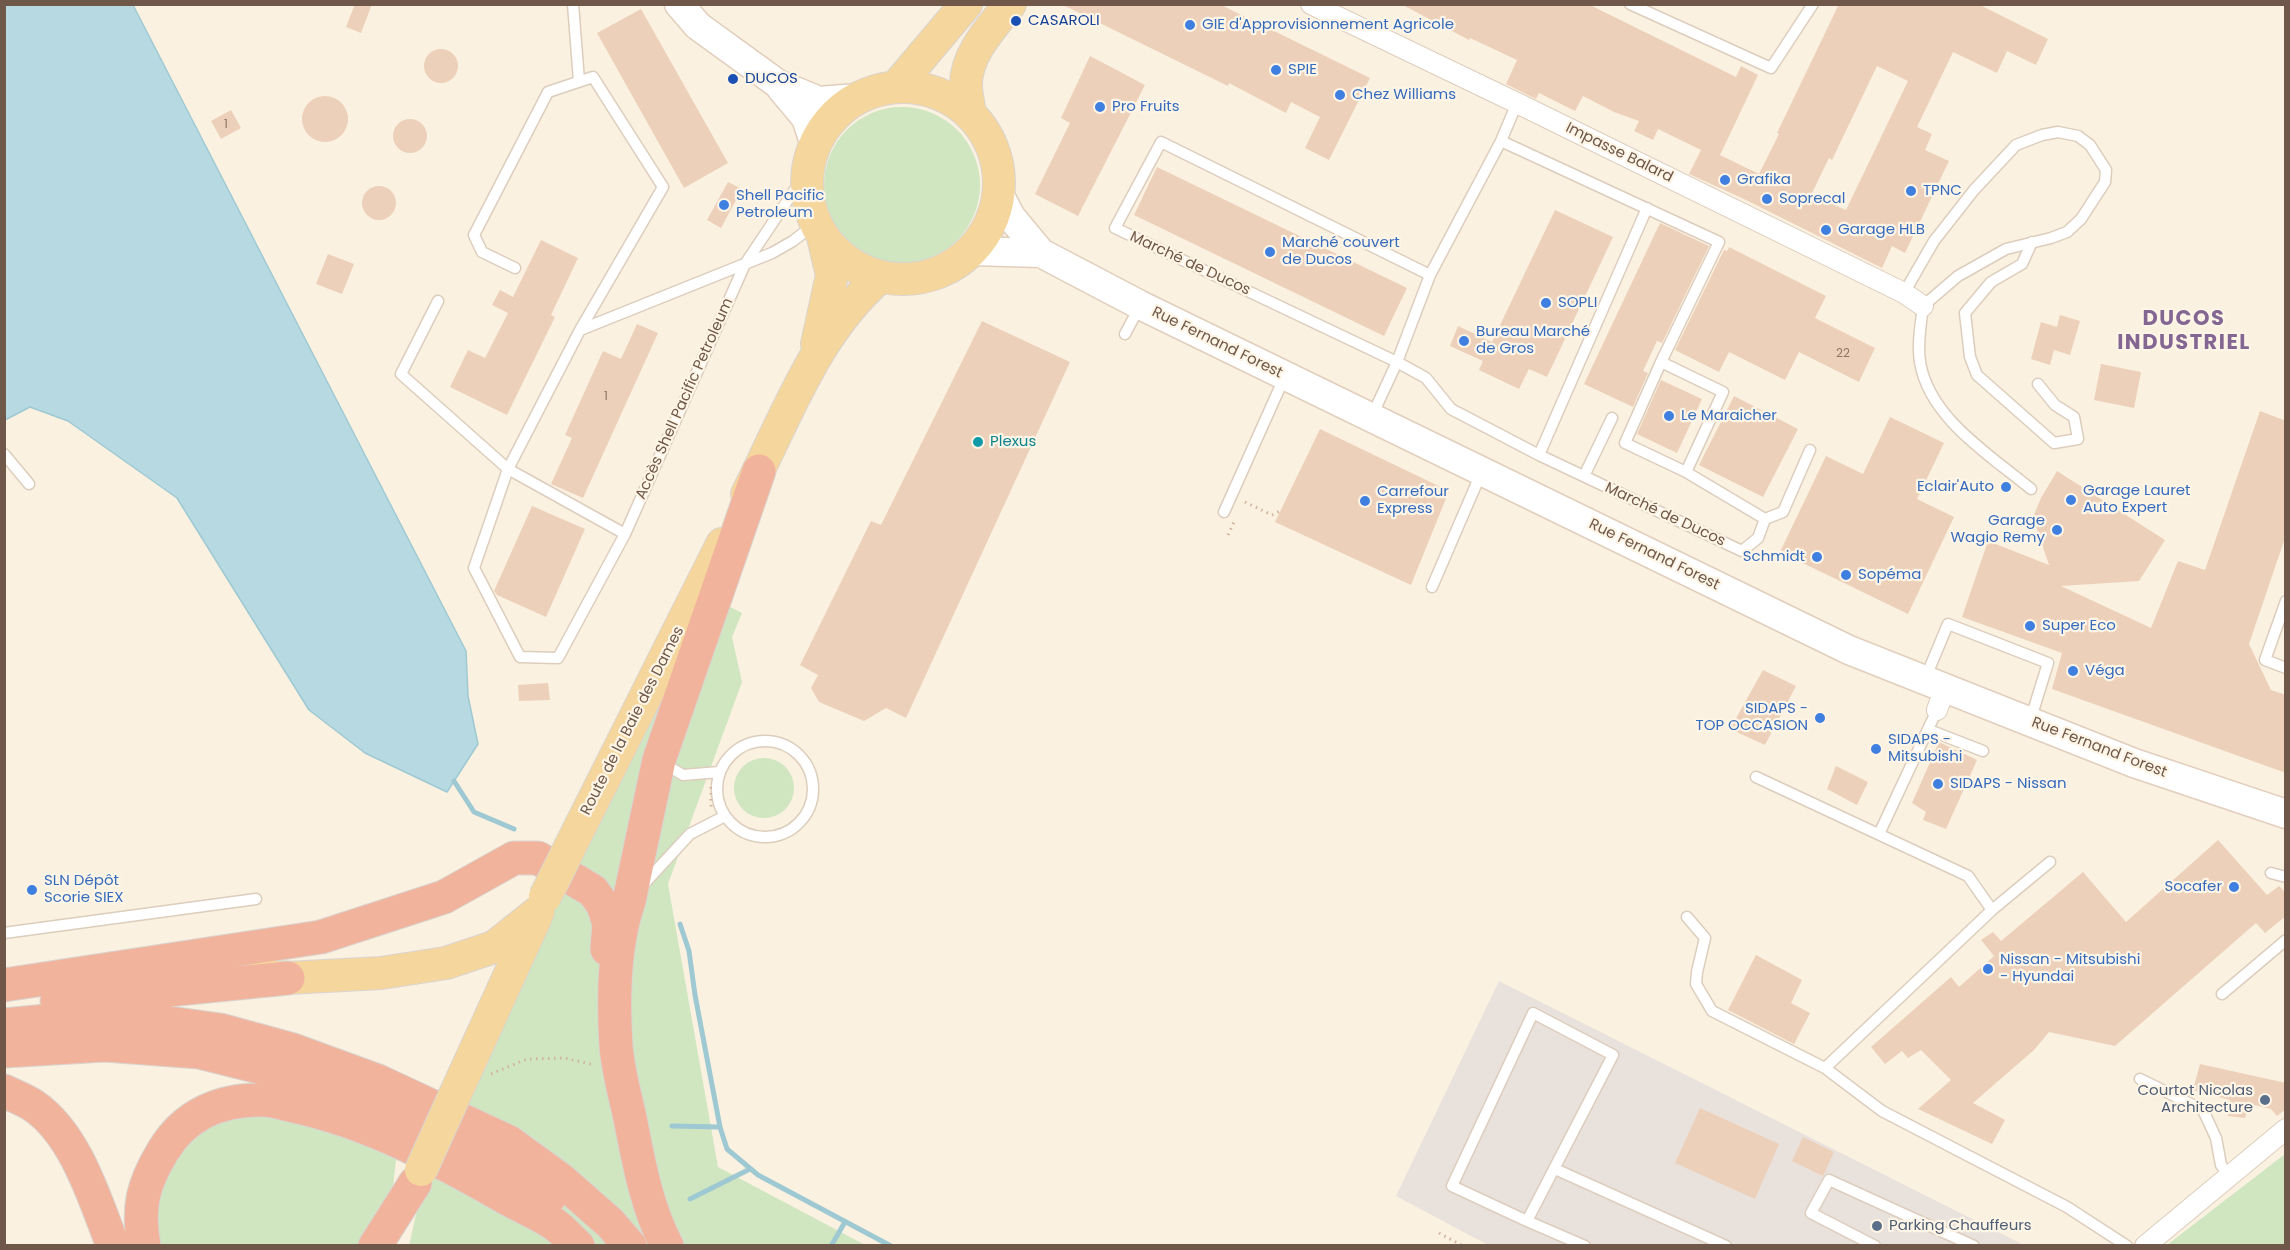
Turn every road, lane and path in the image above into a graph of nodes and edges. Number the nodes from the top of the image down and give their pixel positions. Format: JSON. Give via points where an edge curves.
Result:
{"nodes":[{"id":1,"x":573,"y":4,"type":"edge"},
{"id":2,"x":679,"y":4,"type":"edge"},
{"id":3,"x":966,"y":4,"type":"edge"},
{"id":4,"x":1010,"y":4,"type":"edge"},
{"id":5,"x":1311,"y":4,"type":"edge"},
{"id":6,"x":1630,"y":4,"type":"edge"},
{"id":7,"x":1813,"y":4,"type":"edge"},
{"id":8,"x":579,"y":81,"type":"junction"},
{"id":9,"x":778,"y":84,"type":"junction"},
{"id":10,"x":896,"y":87,"type":"junction"},
{"id":11,"x":857,"y":98,"type":"junction"},
{"id":12,"x":1517,"y":103,"type":"junction"},
{"id":13,"x":970,"y":114,"type":"junction"},
{"id":14,"x":1501,"y":141,"type":"junction"},
{"id":15,"x":811,"y":158,"type":"junction"},
{"id":16,"x":999,"y":194,"type":"junction"},
{"id":17,"x":1647,"y":208,"type":"junction"},
{"id":18,"x":819,"y":230,"type":"junction"},
{"id":19,"x":2032,"y":242,"type":"junction"},
{"id":20,"x":972,"y":251,"type":"junction"},
{"id":21,"x":1041,"y":253,"type":"junction"},
{"id":22,"x":745,"y":264,"type":"junction"},
{"id":23,"x":515,"y":268,"type":"dead end"},
{"id":24,"x":1430,"y":275,"type":"junction"},
{"id":25,"x":879,"y":277,"type":"junction"},
{"id":26,"x":1904,"y":293,"type":"junction"},
{"id":27,"x":438,"y":301,"type":"dead end"},
{"id":28,"x":1140,"y":305,"type":"junction"},
{"id":29,"x":1923,"y":306,"type":"junction"},
{"id":30,"x":580,"y":330,"type":"junction"},
{"id":31,"x":1125,"y":334,"type":"dead end"},
{"id":32,"x":814,"y":358,"type":"junction"},
{"id":33,"x":1397,"y":362,"type":"junction"},
{"id":34,"x":1661,"y":362,"type":"junction"},
{"id":35,"x":1285,"y":376,"type":"junction"},
{"id":36,"x":2038,"y":384,"type":"dead end"},
{"id":37,"x":1371,"y":418,"type":"junction"},
{"id":38,"x":1612,"y":418,"type":"dead end"},
{"id":39,"x":1810,"y":450,"type":"dead end"},
{"id":40,"x":4,"y":454,"type":"edge"},
{"id":41,"x":1539,"y":454,"type":"junction"},
{"id":42,"x":508,"y":470,"type":"junction"},
{"id":43,"x":759,"y":471,"type":"junction"},
{"id":44,"x":1482,"y":471,"type":"junction"},
{"id":45,"x":1686,"y":472,"type":"junction"},
{"id":46,"x":1584,"y":476,"type":"junction"},
{"id":47,"x":29,"y":484,"type":"dead end"},
{"id":48,"x":2031,"y":489,"type":"dead end"},
{"id":49,"x":1243,"y":501,"type":"dead end"},
{"id":50,"x":1280,"y":511,"type":"dead end"},
{"id":51,"x":1224,"y":512,"type":"dead end"},
{"id":52,"x":1765,"y":519,"type":"junction"},
{"id":53,"x":625,"y":534,"type":"junction"},
{"id":54,"x":1432,"y":587,"type":"dead end"},
{"id":55,"x":2286,"y":601,"type":"edge"},
{"id":56,"x":2286,"y":668,"type":"edge"},
{"id":57,"x":1935,"y":693,"type":"junction"},
{"id":58,"x":2030,"y":722,"type":"junction"},
{"id":59,"x":1929,"y":730,"type":"junction"},
{"id":60,"x":1983,"y":751,"type":"dead end"},
{"id":61,"x":659,"y":760,"type":"junction"},
{"id":62,"x":719,"y":772,"type":"junction"},
{"id":63,"x":1756,"y":777,"type":"dead end"},
{"id":64,"x":710,"y":781,"type":"dead end"},
{"id":65,"x":711,"y":811,"type":"dead end"},
{"id":66,"x":2286,"y":813,"type":"edge"},
{"id":67,"x":725,"y":816,"type":"junction"},
{"id":68,"x":1880,"y":834,"type":"junction"},
{"id":69,"x":2050,"y":862,"type":"dead end"},
{"id":70,"x":2271,"y":873,"type":"dead end"},
{"id":71,"x":2286,"y":877,"type":"edge"},
{"id":72,"x":256,"y":899,"type":"dead end"},
{"id":73,"x":629,"y":901,"type":"junction"},
{"id":74,"x":542,"y":905,"type":"junction"},
{"id":75,"x":1992,"y":910,"type":"junction"},
{"id":76,"x":1687,"y":917,"type":"dead end"},
{"id":77,"x":4,"y":933,"type":"edge"},
{"id":78,"x":2286,"y":939,"type":"edge"},
{"id":79,"x":70,"y":976,"type":"junction"},
{"id":80,"x":288,"y":978,"type":"junction"},
{"id":81,"x":4,"y":985,"type":"edge"},
{"id":82,"x":2222,"y":994,"type":"dead end"},
{"id":83,"x":4,"y":1008,"type":"edge"},
{"id":84,"x":4,"y":1025,"type":"edge"},
{"id":85,"x":4,"y":1051,"type":"edge"},
{"id":86,"x":619,"y":1059,"type":"junction"},
{"id":87,"x":1825,"y":1068,"type":"junction"},
{"id":88,"x":490,"y":1074,"type":"dead end"},
{"id":89,"x":2140,"y":1079,"type":"dead end"},
{"id":90,"x":4,"y":1091,"type":"edge"},
{"id":91,"x":2286,"y":1129,"type":"edge"},
{"id":92,"x":1555,"y":1169,"type":"junction"},
{"id":93,"x":418,"y":1176,"type":"joint"},
{"id":94,"x":2229,"y":1176,"type":"junction"},
{"id":95,"x":97,"y":1202,"type":"junction"},
{"id":96,"x":520,"y":1205,"type":"junction"},
{"id":97,"x":1527,"y":1221,"type":"junction"},
{"id":98,"x":1439,"y":1233,"type":"dead end"},
{"id":99,"x":388,"y":1243,"type":"edge"},
{"id":100,"x":113,"y":1245,"type":"edge"},
{"id":101,"x":122,"y":1245,"type":"edge"},
{"id":102,"x":144,"y":1245,"type":"edge"},
{"id":103,"x":556,"y":1245,"type":"edge"},
{"id":104,"x":578,"y":1245,"type":"edge"},
{"id":105,"x":606,"y":1245,"type":"edge"},
{"id":106,"x":630,"y":1245,"type":"edge"},
{"id":107,"x":667,"y":1245,"type":"edge"},
{"id":108,"x":1463,"y":1245,"type":"edge"},
{"id":109,"x":1585,"y":1245,"type":"edge"},
{"id":110,"x":1726,"y":1245,"type":"edge"},
{"id":111,"x":1875,"y":1245,"type":"edge"},
{"id":112,"x":1974,"y":1245,"type":"edge"},
{"id":113,"x":2127,"y":1245,"type":"edge"},
{"id":114,"x":2145,"y":1245,"type":"edge"}],
"edges":[{"from":1,"to":8,"type":"lane"},
{"from":2,"to":9,"type":"street","via":[[698,26]]},
{"from":3,"to":10,"type":"main road"},
{"from":4,"to":13,"type":"main road","via":[[980,42],[969,68],[966,84]]},
{"from":5,"to":12,"type":"street","name":"Impasse Balard"},
{"from":6,"to":7,"type":"lane","via":[[1771,68]]},
{"from":8,"to":23,"type":"lane","via":[[548,92],[474,235],[482,252]]},
{"from":8,"to":30,"type":"lane","name":"Accès Shell Pacific Petroleum","via":[[593,77],[663,187]]},
{"from":9,"to":11,"type":"street","via":[[819,101]]},
{"from":9,"to":15,"type":"street","via":[[806,118]]},
{"from":10,"to":11,"type":"main road"},
{"from":10,"to":13,"type":"main road","via":[[940,95]]},
{"from":11,"to":15,"type":"main road","via":[[832,118]]},
{"from":12,"to":14,"type":"lane"},
{"from":12,"to":26,"type":"street","name":"Impasse Balard"},
{"from":13,"to":16,"type":"main road","via":[[988,137],[998,165]]},
{"from":14,"to":17,"type":"lane"},
{"from":14,"to":24,"type":"lane"},
{"from":15,"to":18,"type":"main road","via":[[807,188]]},
{"from":15,"to":22,"type":"lane","name":"Accès Shell Pacific Petroleum"},
{"from":16,"to":20,"type":"main road","via":[[990,225]]},
{"from":16,"to":21,"type":"street","name":"Rue Fernand Forest","via":[[1011,217]]},
{"from":17,"to":34,"type":"lane","via":[[1719,242]]},
{"from":17,"to":41,"type":"lane"},
{"from":18,"to":22,"type":"lane","name":"Accès Shell Pacific Petroleum"},
{"from":18,"to":25,"type":"main road","via":[[838,254]]},
{"from":18,"to":32,"type":"main road","name":"Route de la Baie des Dames","via":[[832,275]]},
{"from":19,"to":26,"type":"lane","via":[[2067,232],[2081,219],[2105,182],[2106,170],[2099,157],[2078,136],[2058,132],[2016,145],[1934,241]]},
{"from":19,"to":29,"type":"lane","via":[[2006,249],[1958,276]]},
{"from":19,"to":36,"type":"lane","via":[[2022,264],[1991,282],[1965,313],[1970,357],[1977,375],[2054,443],[2078,439],[2074,417],[2055,405]]},
{"from":20,"to":21,"type":"street","name":"Rue Fernand Forest"},
{"from":20,"to":25,"type":"main road","via":[[953,266],[930,276],[905,280]]},
{"from":21,"to":28,"type":"street","name":"Rue Fernand Forest"},
{"from":22,"to":30,"type":"lane","name":"Accès Shell Pacific Petroleum"},
{"from":22,"to":53,"type":"lane","name":"Accès Shell Pacific Petroleum"},
{"from":24,"to":33,"type":"lane"},
{"from":24,"to":33,"type":"lane","name":"Marché de Ducos","via":[[1161,142],[1114,228]]},
{"from":25,"to":32,"type":"main road","name":"Route de la Baie des Dames","via":[[862,292]]},
{"from":26,"to":29,"type":"street","name":"Impasse Balard"},
{"from":27,"to":42,"type":"lane","via":[[401,374]]},
{"from":28,"to":31,"type":"lane"},
{"from":28,"to":35,"type":"street","name":"Rue Fernand Forest"},
{"from":29,"to":48,"type":"lane","via":[[1920,362],[1931,394],[1950,421]]},
{"from":30,"to":42,"type":"lane","name":"Accès Shell Pacific Petroleum"},
{"from":32,"to":43,"type":"main road","name":"Route de la Baie des Dames"},
{"from":33,"to":37,"type":"lane"},
{"from":33,"to":41,"type":"lane","name":"Marché de Ducos","via":[[1426,378],[1451,409]]},
{"from":34,"to":45,"type":"lane","via":[[1625,443]]},
{"from":34,"to":45,"type":"lane","via":[[1723,392]]},
{"from":35,"to":37,"type":"street","name":"Rue Fernand Forest"},
{"from":35,"to":51,"type":"lane"},
{"from":37,"to":44,"type":"street","name":"Rue Fernand Forest"},
{"from":38,"to":46,"type":"lane"},
{"from":39,"to":52,"type":"lane","name":"Marché de Ducos","via":[[1783,512]]},
{"from":40,"to":47,"type":"lane"},
{"from":41,"to":46,"type":"lane","name":"Marché de Ducos"},
{"from":42,"to":53,"type":"lane"},
{"from":42,"to":53,"type":"lane","name":"Accès Shell Pacific Petroleum","via":[[474,568],[520,657],[558,658]]},
{"from":43,"to":61,"type":"highway"},
{"from":43,"to":74,"type":"main road","name":"Route de la Baie des Dames","bridge":true},
{"from":44,"to":54,"type":"lane"},
{"from":44,"to":57,"type":"street","name":"Rue Fernand Forest"},
{"from":45,"to":52,"type":"lane"},
{"from":46,"to":52,"type":"lane","name":"Marché de Ducos","via":[[1742,551],[1758,538]]},
{"from":49,"to":50,"type":"path","via":[[1272,515]]},
{"from":55,"to":56,"type":"lane","via":[[2265,660]]},
{"from":57,"to":58,"type":"street","name":"Rue Fernand Forest"},
{"from":57,"to":58,"type":"lane","via":[[1948,624],[2048,663]]},
{"from":57,"to":59,"type":"lane"},
{"from":58,"to":66,"type":"street","name":"Rue Fernand Forest","via":[[2134,763]]},
{"from":59,"to":60,"type":"lane"},
{"from":59,"to":68,"type":"lane"},
{"from":61,"to":62,"type":"lane","via":[[683,775]]},
{"from":61,"to":73,"type":"highway"},
{"from":62,"to":67,"type":"lane","via":[[719,802]]},
{"from":62,"to":67,"type":"lane","via":[[737,748],[750,742],[776,741],[805,760],[813,779],[811,807],[792,830],[777,836],[747,834]]},
{"from":63,"to":68,"type":"lane"},
{"from":64,"to":65,"type":"path"},
{"from":67,"to":73,"type":"lane","via":[[690,834]]},
{"from":68,"to":75,"type":"lane","via":[[1968,876]]},
{"from":69,"to":75,"type":"lane"},
{"from":70,"to":71,"type":"lane"},
{"from":72,"to":77,"type":"lane"},
{"from":73,"to":86,"type":"highway","via":[[616,968]]},
{"from":74,"to":80,"type":"main road","via":[[494,947],[446,963],[381,973]]},
{"from":74,"to":93,"type":"main road","name":"Route de la Baie des Dames","bridge":true},
{"from":75,"to":87,"type":"lane"},
{"from":76,"to":87,"type":"lane","via":[[1705,938],[1696,984],[1712,1011]]},
{"from":78,"to":82,"type":"lane"},
{"from":79,"to":80,"type":"main road","via":[[225,974]]},
{"from":79,"to":81,"type":"highway"},
{"from":79,"to":86,"type":"highway","via":[[321,937],[444,897],[514,858],[538,858],[593,891],[603,905],[609,924],[605,1011]]},
{"from":80,"to":83,"type":"highway"},
{"from":84,"to":106,"type":"highway","via":[[78,1018],[155,1021],[220,1030],[293,1050],[378,1081],[508,1142],[560,1179]]},
{"from":85,"to":105,"type":"highway","via":[[105,1045],[200,1052],[307,1079],[487,1157],[539,1190]]},
{"from":86,"to":88,"type":"path","via":[[527,1059]]},
{"from":86,"to":107,"type":"highway","via":[[644,1182]]},
{"from":87,"to":113,"type":"lane","via":[[1882,1111],[2067,1207]]},
{"from":89,"to":94,"type":"lane","via":[[2203,1110],[2216,1138],[2221,1166]]},
{"from":90,"to":95,"type":"highway","via":[[34,1106],[54,1125],[84,1171]]},
{"from":91,"to":94,"type":"street"},
{"from":92,"to":97,"type":"lane"},
{"from":92,"to":97,"type":"lane","via":[[1613,1055],[1533,1013],[1452,1186]]},
{"from":92,"to":110,"type":"lane"},
{"from":93,"to":99,"type":"highway"},
{"from":94,"to":114,"type":"street"},
{"from":95,"to":100,"type":"highway"},
{"from":95,"to":101,"type":"highway"},
{"from":96,"to":102,"type":"highway","via":[[398,1142],[328,1113],[264,1100],[228,1102],[192,1117],[168,1142],[152,1168],[141,1200]]},
{"from":96,"to":103,"type":"highway"},
{"from":96,"to":104,"type":"highway","via":[[555,1225]]},
{"from":97,"to":109,"type":"lane"},
{"from":98,"to":108,"type":"path"},
{"from":111,"to":112,"type":"lane","via":[[1811,1213],[1829,1180]]}]}
